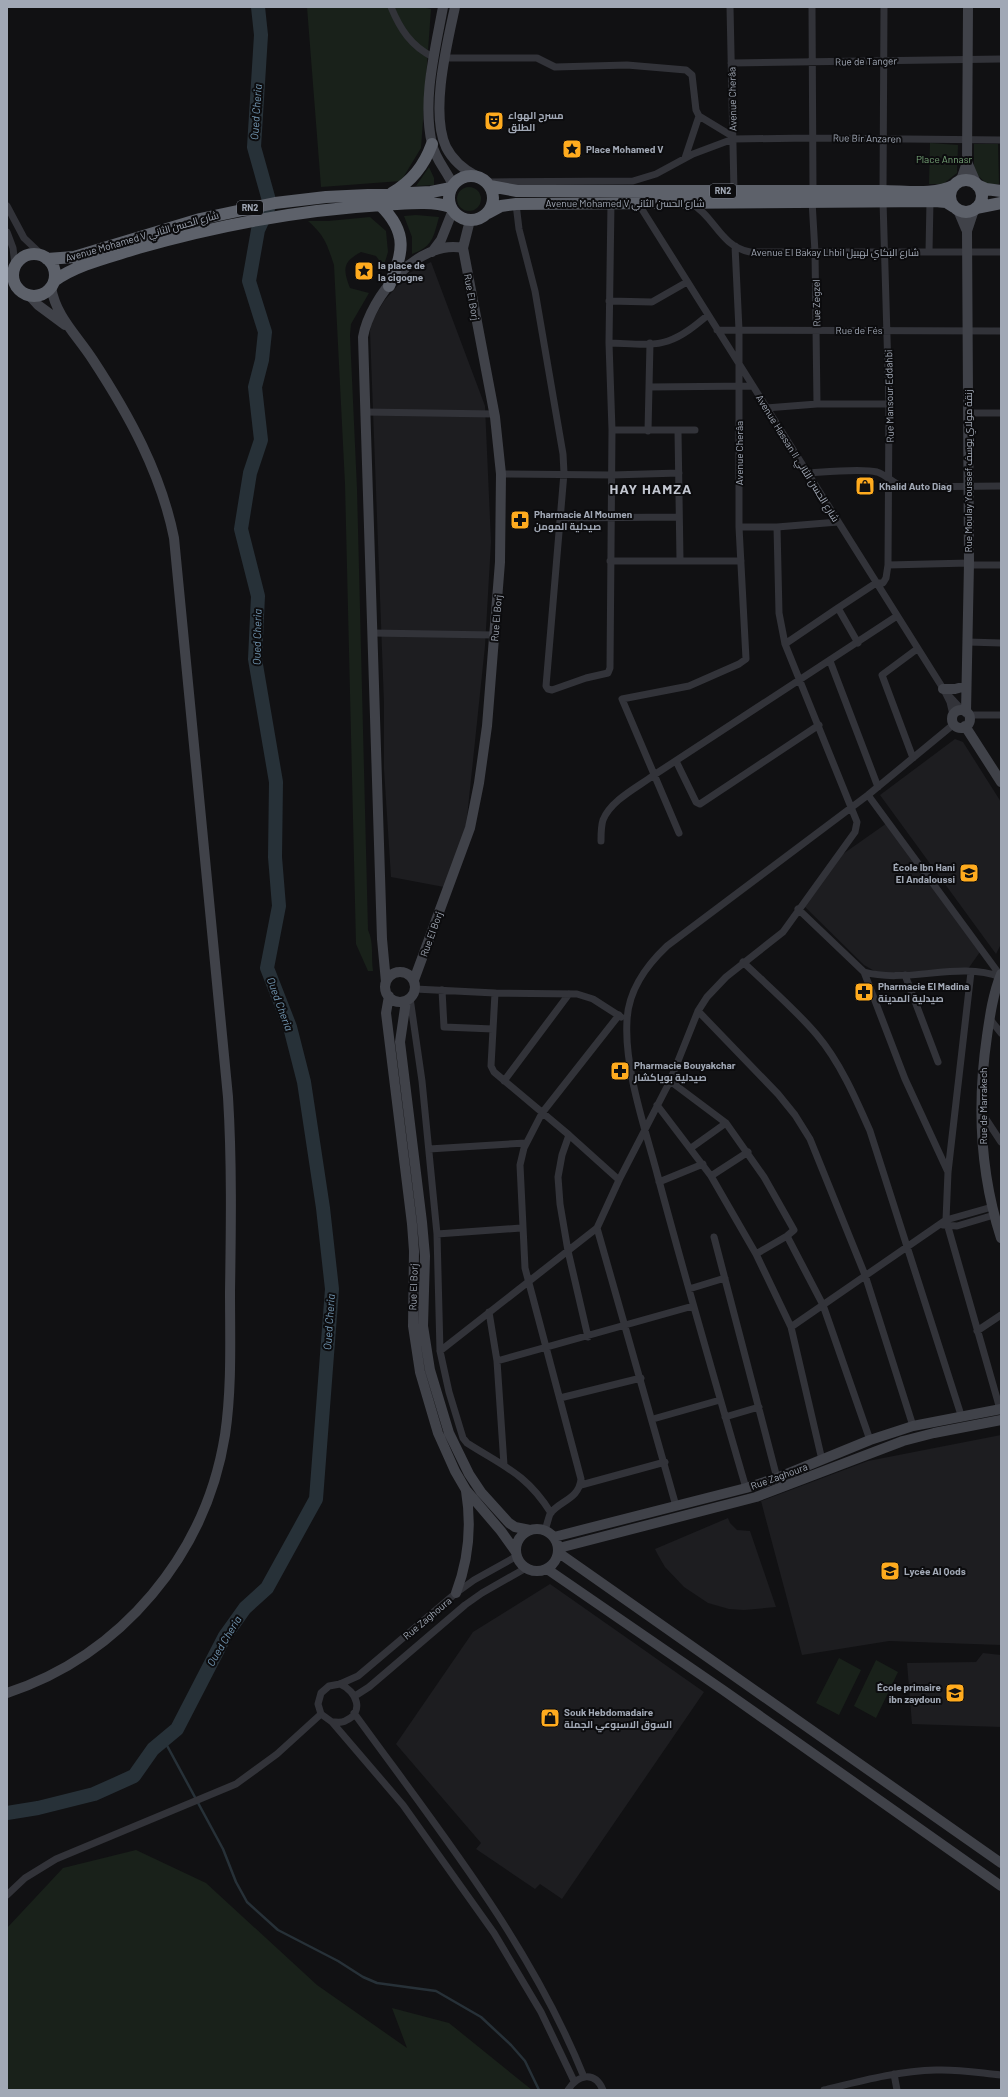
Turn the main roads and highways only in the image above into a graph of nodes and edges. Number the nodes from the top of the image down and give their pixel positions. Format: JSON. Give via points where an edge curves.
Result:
{"nodes":[{"id":1,"x":443,"y":7,"type":"edge"},
{"id":2,"x":455,"y":7,"type":"edge"},
{"id":3,"x":968,"y":7,"type":"edge"},
{"id":4,"x":432,"y":144,"type":"junction"},
{"id":5,"x":968,"y":162,"type":"junction"},
{"id":6,"x":484,"y":181,"type":"junction"},
{"id":7,"x":956,"y":184,"type":"junction"},
{"id":8,"x":977,"y":185,"type":"junction"},
{"id":9,"x":452,"y":187,"type":"junction"},
{"id":10,"x":1001,"y":191,"type":"edge"},
{"id":11,"x":392,"y":194,"type":"junction"},
{"id":12,"x":812,"y":196,"type":"junction"},
{"id":13,"x":883,"y":196,"type":"junction"},
{"id":14,"x":327,"y":203,"type":"junction"},
{"id":15,"x":1001,"y":203,"type":"edge"},
{"id":16,"x":380,"y":205,"type":"junction"},
{"id":17,"x":452,"y":208,"type":"junction"},
{"id":18,"x":956,"y":208,"type":"junction"},
{"id":19,"x":975,"y":209,"type":"junction"},
{"id":20,"x":488,"y":213,"type":"junction"},
{"id":21,"x":470,"y":220,"type":"junction"},
{"id":22,"x":177,"y":231,"type":"junction"},
{"id":23,"x":966,"y":231,"type":"junction"},
{"id":24,"x":463,"y":248,"type":"junction"},
{"id":25,"x":432,"y":252,"type":"junction"},
{"id":26,"x":45,"y":257,"type":"junction"},
{"id":27,"x":12,"y":268,"type":"edge"},
{"id":28,"x":53,"y":284,"type":"junction"},
{"id":29,"x":389,"y":286,"type":"junction"},
{"id":30,"x":13,"y":287,"type":"edge"},
{"id":31,"x":29,"y":295,"type":"junction"},
{"id":32,"x":70,"y":329,"type":"junction"},
{"id":33,"x":966,"y":686,"type":"junction"},
{"id":34,"x":944,"y":689,"type":"road end"},
{"id":35,"x":1001,"y":782,"type":"edge"},
{"id":36,"x":1000,"y":975,"type":"edge"},
{"id":37,"x":386,"y":982,"type":"junction"},
{"id":38,"x":414,"y":985,"type":"junction"},
{"id":39,"x":388,"y":996,"type":"junction"},
{"id":40,"x":408,"y":999,"type":"junction"},
{"id":41,"x":995,"y":1215,"type":"edge"},
{"id":42,"x":1001,"y":1238,"type":"edge"},
{"id":43,"x":1001,"y":1409,"type":"edge"},
{"id":44,"x":1001,"y":1420,"type":"edge"},
{"id":45,"x":466,"y":1490,"type":"junction"},
{"id":46,"x":530,"y":1530,"type":"junction"},
{"id":47,"x":554,"y":1537,"type":"junction"},
{"id":48,"x":559,"y":1550,"type":"junction"},
{"id":49,"x":516,"y":1554,"type":"junction"},
{"id":50,"x":547,"y":1569,"type":"junction"},
{"id":51,"x":456,"y":1593,"type":"road end"},
{"id":52,"x":732,"y":1676,"type":"junction"},
{"id":53,"x":723,"y":1690,"type":"junction"},
{"id":54,"x":7,"y":1693,"type":"edge"},
{"id":55,"x":1001,"y":1863,"type":"edge"},
{"id":56,"x":1001,"y":1886,"type":"edge"}],
"edges":[{"from":1,"to":4,"type":"main road","via":[[433,57],[430,107]]},
{"from":2,"to":6,"type":"main road","via":[[444,58],[441,107],[443,139],[454,161]]},
{"from":3,"to":5,"type":"main road"},
{"from":4,"to":9,"type":"main road"},
{"from":4,"to":11,"type":"highway","via":[[420,170]]},
{"from":5,"to":7,"type":"main road"},
{"from":5,"to":8,"type":"main road"},
{"from":6,"to":9,"type":"highway","number":"RN2","via":[[466,176]]},
{"from":6,"to":12,"type":"highway","name":"Avenue Mohamed V شارع الحسن الثاني","number":"RN2","via":[[517,191],[734,191]]},
{"from":6,"to":20,"type":"highway","via":[[493,191],[493,203]]},
{"from":7,"to":8,"type":"highway","name":"Avenue Mohamed V شارع الحسن الثاني","number":"RN2","via":[[970,181]]},
{"from":7,"to":13,"type":"highway","name":"Avenue Mohamed V شارع الحسن الثاني","number":"RN2","via":[[934,191]]},
{"from":7,"to":18,"type":"highway","via":[[952,188],[950,198]]},
{"from":8,"to":10,"type":"highway","name":"Avenue Mohamed V شارع الحسن الثاني","number":"RN2"},
{"from":8,"to":19,"type":"highway","via":[[982,194]]},
{"from":9,"to":11,"type":"highway","name":"Avenue Mohamed V شارع الحسن الثاني","number":"RN2","via":[[431,192]]},
{"from":9,"to":17,"type":"highway","via":[[449,197]]},
{"from":11,"to":14,"type":"highway","name":"Avenue Mohamed V شارع الحسن الثاني","number":"RN2"},
{"from":12,"to":13,"type":"highway","name":"Avenue Mohamed V شارع الحسن الثاني","number":"RN2"},
{"from":12,"to":20,"type":"highway","name":"Avenue Mohamed V شارع الحسن الثاني","number":"RN2","via":[[689,202],[516,204],[501,206]]},
{"from":13,"to":18,"type":"highway","name":"Avenue Mohamed V شارع الحسن الثاني","number":"RN2","via":[[946,202]]},
{"from":14,"to":16,"type":"highway","name":"Avenue Mohamed V شارع الحسن الثاني","number":"RN2"},
{"from":14,"to":22,"type":"highway","name":"Avenue Mohamed V شارع الحسن الثاني","number":"RN2","via":[[250,208]]},
{"from":15,"to":19,"type":"highway","name":"Avenue Mohamed V شارع الحسن الثاني","number":"RN2"},
{"from":16,"to":17,"type":"highway","name":"Avenue Mohamed V شارع الحسن الثاني","number":"RN2","via":[[431,203]]},
{"from":16,"to":29,"type":"highway","via":[[391,216],[402,242],[401,256]]},
{"from":17,"to":21,"type":"highway","number":"RN2","via":[[458,216]]},
{"from":17,"to":25,"type":"main road","via":[[442,240]]},
{"from":18,"to":19,"type":"highway","name":"Avenue Mohamed V شارع الحسن الثاني","number":"RN2","via":[[966,212]]},
{"from":18,"to":23,"type":"main road","via":[[962,216]]},
{"from":19,"to":23,"type":"main road"},
{"from":20,"to":21,"type":"highway","number":"RN2","via":[[477,220]]},
{"from":21,"to":24,"type":"main road"},
{"from":22,"to":26,"type":"highway","name":"Avenue Mohamed V شارع الحسن الثاني","number":"RN2","via":[[74,256]]},
{"from":22,"to":28,"type":"highway","name":"Avenue Mohamed V شارع الحسن الثاني","number":"RN2","via":[[77,268]]},
{"from":23,"to":33,"type":"main road","name":"Rue Moulay Youssef زنقة مولاي يوسف","via":[[969,564]]},
{"from":24,"to":25,"type":"main road","via":[[447,247]]},
{"from":24,"to":38,"type":"main road","name":"Rue El Borj","via":[[494,414],[501,474],[500,562],[484,749],[470,828]]},
{"from":25,"to":29,"type":"main road","via":[[408,266]]},
{"from":26,"to":27,"type":"highway","number":"RN2","via":[[30,254]]},
{"from":26,"to":28,"type":"highway","via":[[54,269]]},
{"from":27,"to":30,"type":"highway"},
{"from":28,"to":31,"type":"highway","number":"RN2","via":[[42,294]]},
{"from":28,"to":32,"type":"main road","via":[[55,305]]},
{"from":29,"to":37,"type":"main road","via":[[368,320],[363,347],[382,938]]},
{"from":30,"to":31,"type":"highway"},
{"from":31,"to":32,"type":"main road"},
{"from":32,"to":54,"type":"main road","via":[[93,359],[140,441],[164,496],[174,538],[229,1113],[231,1167],[228,1407],[225,1435],[212,1488],[190,1539],[160,1586],[101,1644],[45,1678]]},
{"from":33,"to":34,"type":"main road"},
{"from":33,"to":35,"type":"main road","name":"Rue Moulay Youssef زنقة مولاي يوسف","via":[[960,727],[965,726]]},
{"from":36,"to":41,"type":"main road","name":"Rue de Marrakech","via":[[990,1018],[983,1067],[982,1113],[984,1160]]},
{"from":37,"to":38,"type":"main road","via":[[392,974],[402,972],[407,973]]},
{"from":37,"to":39,"type":"main road"},
{"from":38,"to":40,"type":"main road"},
{"from":39,"to":40,"type":"main road","via":[[396,1001]]},
{"from":39,"to":45,"type":"main road","name":"Rue El Borj","via":[[386,1013],[414,1252],[412,1305],[416,1357],[438,1433]]},
{"from":40,"to":46,"type":"main road","name":"Rue El Borj","via":[[400,1042],[422,1222],[425,1256],[423,1326],[430,1370],[449,1433],[469,1474],[510,1523],[522,1530]]},
{"from":41,"to":42,"type":"main road","name":"Rue de Marrakech"},
{"from":43,"to":47,"type":"main road","name":"Rue Zaghoura","via":[[913,1426],[746,1488]]},
{"from":44,"to":48,"type":"main road","name":"Rue Zaghoura","via":[[903,1441],[756,1497]]},
{"from":45,"to":49,"type":"main road","name":"Rue El Borj","via":[[501,1531]]},
{"from":45,"to":51,"type":"main road","via":[[469,1507],[469,1542],[464,1571]]},
{"from":46,"to":47,"type":"main road","via":[[545,1530]]},
{"from":46,"to":49,"type":"main road","via":[[519,1539]]},
{"from":47,"to":48,"type":"main road"},
{"from":48,"to":50,"type":"main road","via":[[555,1562]]},
{"from":48,"to":52,"type":"main road"},
{"from":49,"to":50,"type":"main road","via":[[526,1568],[536,1572]]},
{"from":50,"to":53,"type":"main road"},
{"from":52,"to":53,"type":"main road"},
{"from":52,"to":55,"type":"main road"},
{"from":53,"to":56,"type":"main road"}]}
